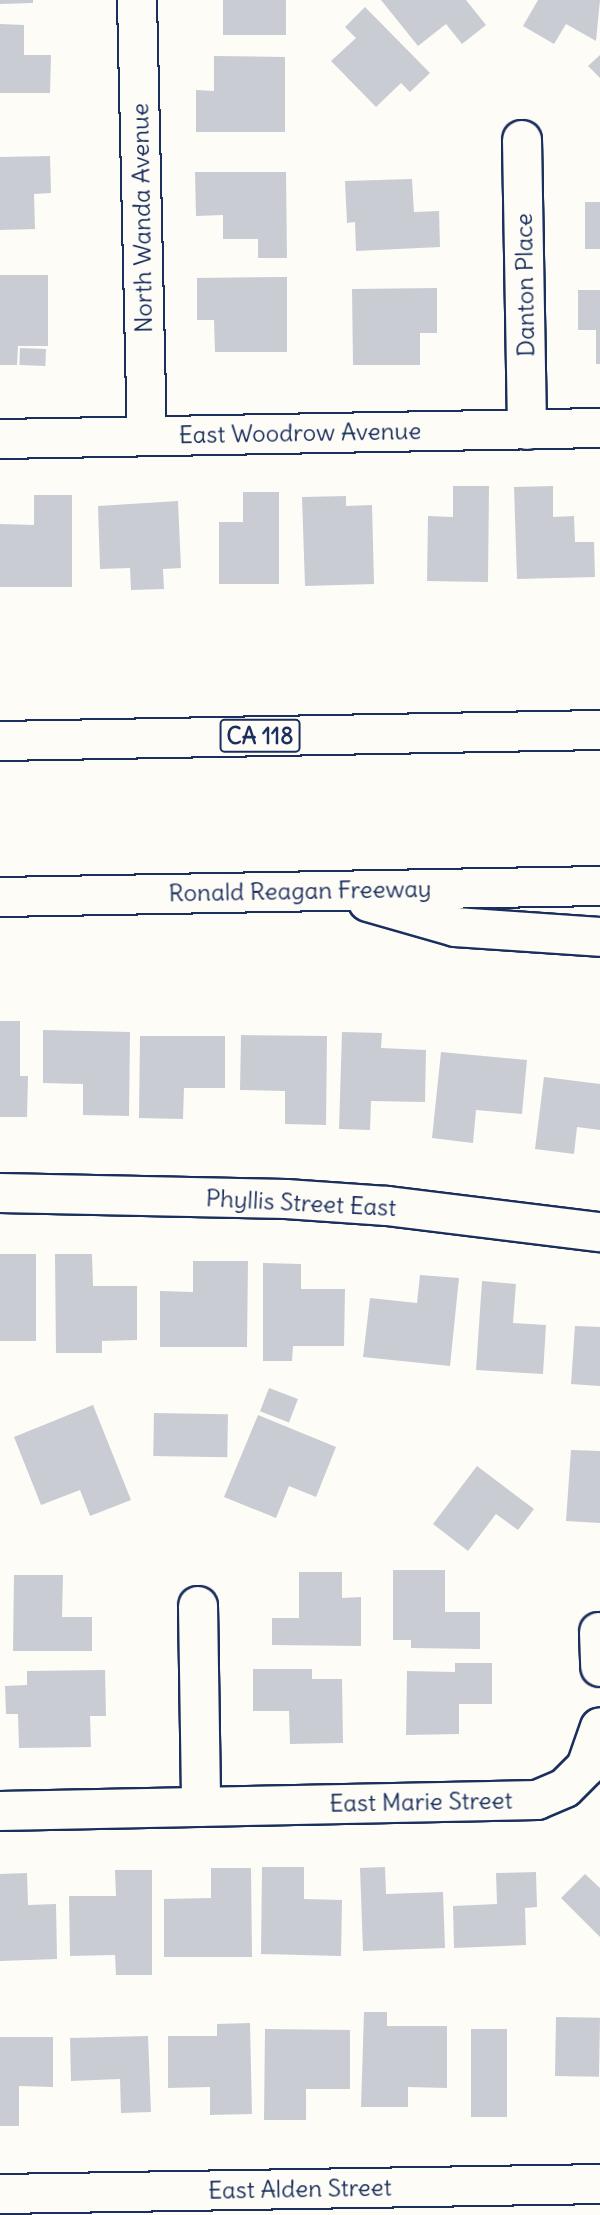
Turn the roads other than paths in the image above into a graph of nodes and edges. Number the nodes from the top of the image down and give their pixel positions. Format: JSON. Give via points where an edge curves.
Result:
{"nodes":[{"id":1,"x":137,"y":0,"type":"edge"},
{"id":2,"x":522,"y":140,"type":"dead end"},
{"id":3,"x":600,"y":428,"type":"edge"},
{"id":4,"x":527,"y":429,"type":"junction"},
{"id":5,"x":147,"y":436,"type":"junction"},
{"id":6,"x":0,"y":439,"type":"edge"},
{"id":7,"x":600,"y":719,"type":"edge"},
{"id":8,"x":600,"y":730,"type":"edge"},
{"id":9,"x":520,"y":731,"type":"junction"},
{"id":10,"x":0,"y":741,"type":"edge"},
{"id":11,"x":600,"y":886,"type":"edge"},
{"id":12,"x":329,"y":891,"type":"junction"},
{"id":13,"x":0,"y":897,"type":"edge"},
{"id":14,"x":600,"y":937,"type":"edge"},
{"id":15,"x":0,"y":1193,"type":"edge"},
{"id":16,"x":600,"y":1232,"type":"edge"},
{"id":17,"x":198,"y":1606,"type":"dead end"},
{"id":18,"x":600,"y":1727,"type":"edge"},
{"id":19,"x":201,"y":1807,"type":"junction"},
{"id":20,"x":0,"y":1811,"type":"edge"},
{"id":21,"x":600,"y":2184,"type":"edge"},
{"id":22,"x":0,"y":2194,"type":"edge"},
{"id":23,"x":73,"y":2204,"type":"edge"}],
"edges":[{"from":1,"to":5,"type":"main road","name":"North Wanda Avenue"},
{"from":2,"to":4,"type":"main road","name":"Danton Place"},
{"from":3,"to":4,"type":"main road","name":"East Woodrow Avenue"},
{"from":4,"to":5,"type":"main road","name":"East Woodrow Avenue"},
{"from":5,"to":6,"type":"main road","name":"East Woodrow Avenue"},
{"from":7,"to":9,"type":"main road"},
{"from":8,"to":9,"type":"main road","number":"CA 118"},
{"from":9,"to":10,"type":"main road","number":"CA 118"},
{"from":11,"to":12,"type":"main road","name":"Ronald Reagan Freeway"},
{"from":12,"to":13,"type":"main road","name":"Ronald Reagan Freeway"},
{"from":12,"to":14,"type":"main road","via":[[455,927]]},
{"from":15,"to":16,"type":"main road","name":"Phyllis Street East","via":[[286,1199]]},
{"from":17,"to":19,"type":"main road"},
{"from":18,"to":19,"type":"main road","name":"East Marie Street","via":[[586,1767],[565,1788],[537,1800]]},
{"from":19,"to":20,"type":"main road","name":"East Marie Street"},
{"from":21,"to":23,"type":"main road","name":"East Alden Street"},
{"from":22,"to":23,"type":"main road","name":"East Alden Street"}]}
